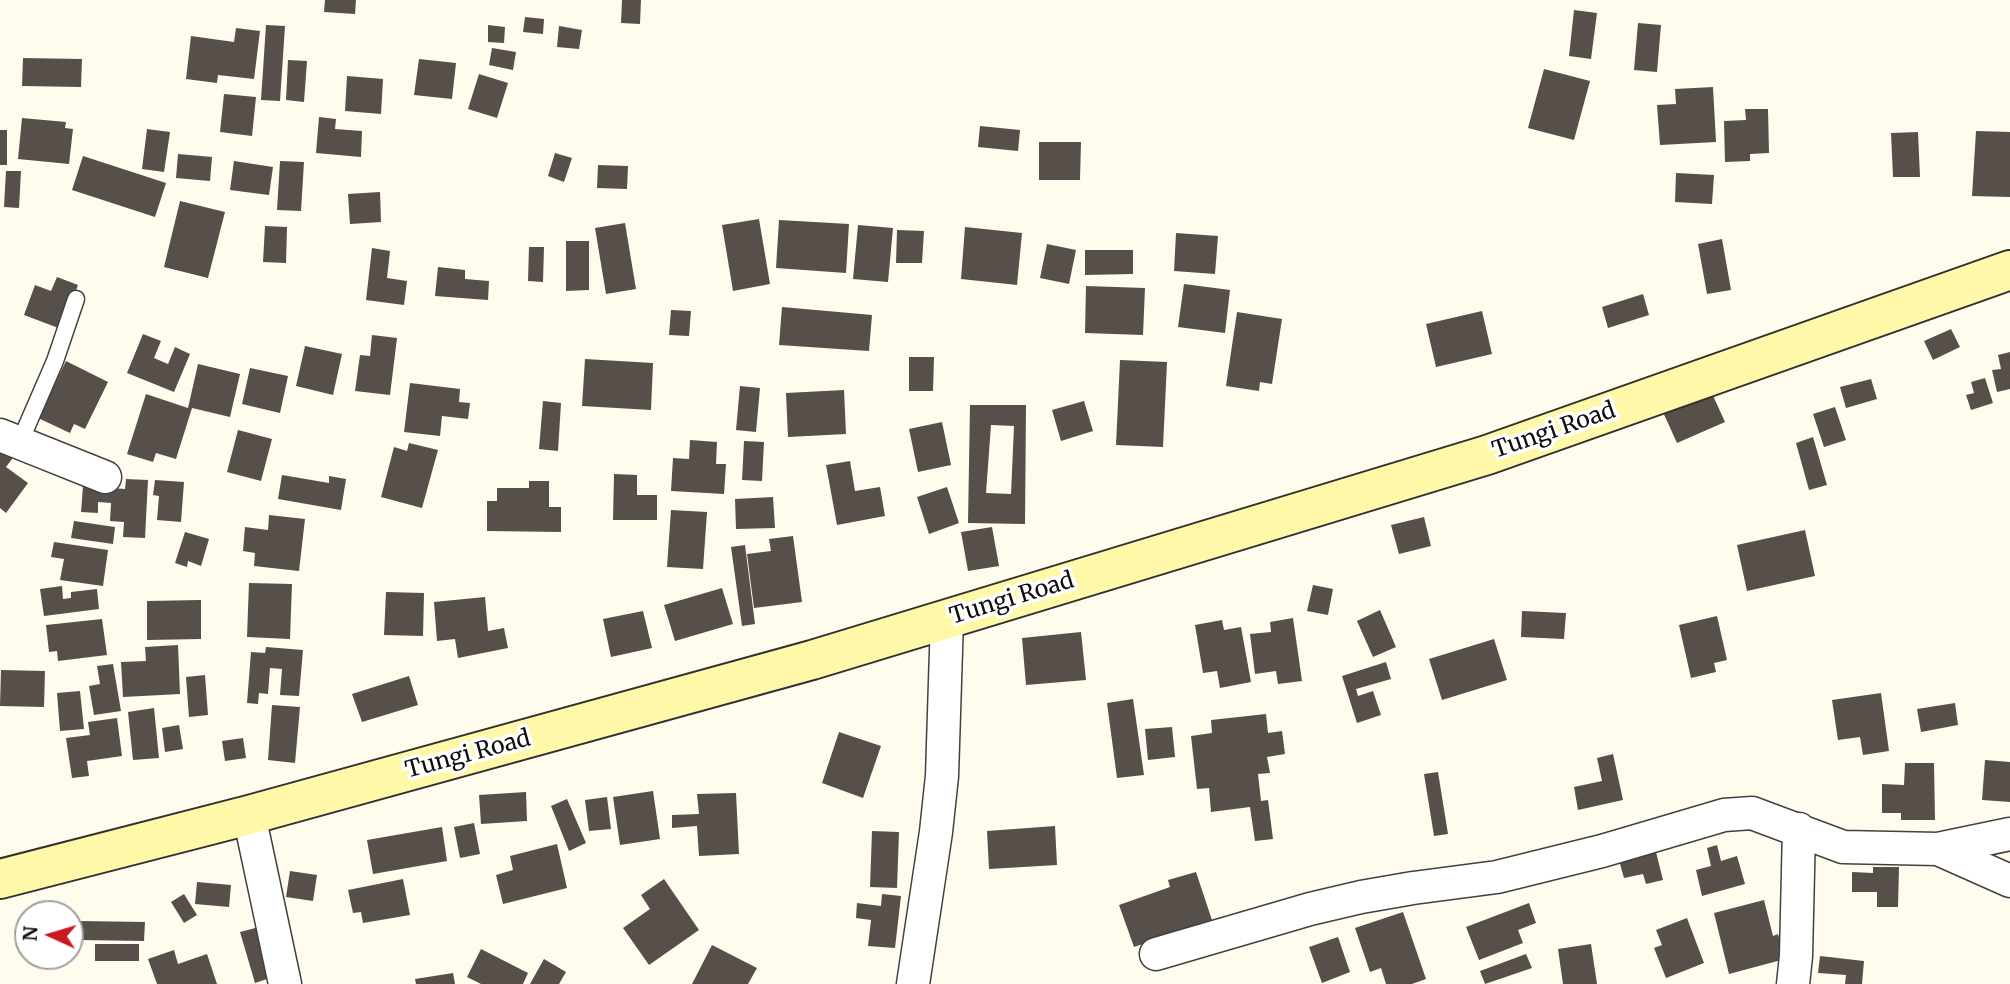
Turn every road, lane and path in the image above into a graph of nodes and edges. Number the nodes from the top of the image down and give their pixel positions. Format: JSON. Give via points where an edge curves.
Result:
{"nodes":[{"id":1,"x":2010,"y":270,"type":"edge"},
{"id":2,"x":76,"y":299,"type":"dead end"},
{"id":3,"x":9,"y":440,"type":"edge"},
{"id":4,"x":105,"y":477,"type":"dead end"},
{"id":5,"x":947,"y":619,"type":"junction"},
{"id":6,"x":249,"y":816,"type":"junction"},
{"id":7,"x":1799,"y":829,"type":"junction"},
{"id":8,"x":2010,"y":834,"type":"edge"},
{"id":9,"x":1938,"y":849,"type":"junction"},
{"id":10,"x":0,"y":879,"type":"edge"},
{"id":11,"x":2010,"y":881,"type":"edge"},
{"id":12,"x":1156,"y":954,"type":"dead end"},
{"id":13,"x":285,"y":984,"type":"edge"},
{"id":14,"x":913,"y":984,"type":"edge"},
{"id":15,"x":1793,"y":984,"type":"edge"}],
"edges":[{"from":1,"to":5,"type":"main road","name":"Tungi Road","via":[[1486,455]]},
{"from":2,"to":3,"type":"lane","via":[[55,361]]},
{"from":3,"to":4,"type":"street"},
{"from":5,"to":6,"type":"main road","name":"Tungi Road"},
{"from":5,"to":14,"type":"street","via":[[942,776]]},
{"from":6,"to":10,"type":"main road","name":"Tungi Road"},
{"from":6,"to":13,"type":"street"},
{"from":7,"to":9,"type":"street","via":[[1843,846]]},
{"from":7,"to":12,"type":"street","via":[[1752,813],[1724,815],[1497,877],[1310,909]]},
{"from":7,"to":15,"type":"street"},
{"from":8,"to":9,"type":"street"},
{"from":9,"to":11,"type":"street"}]}
